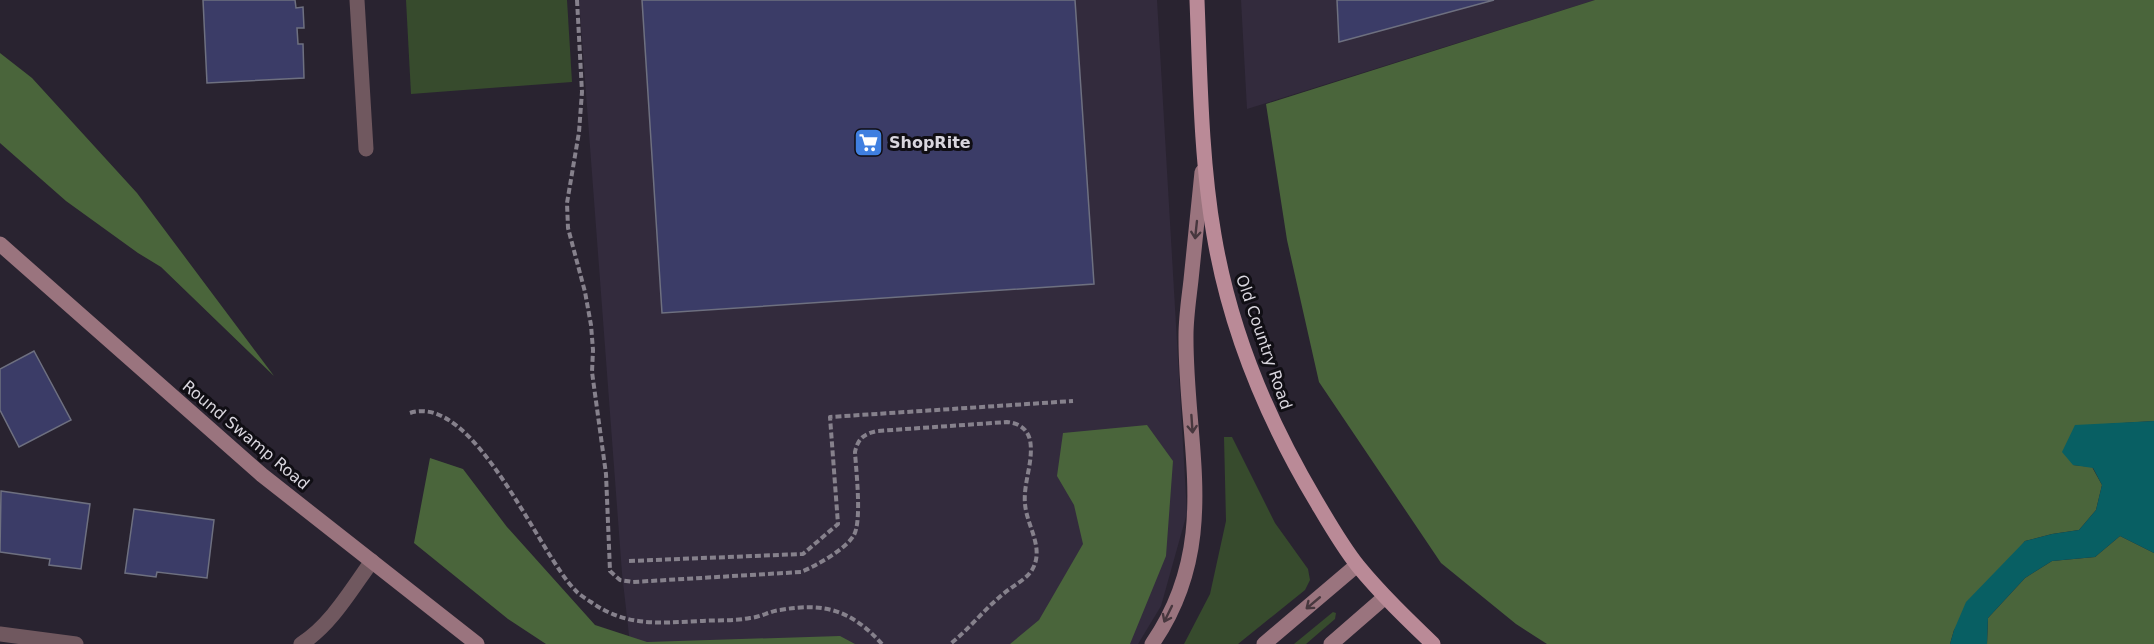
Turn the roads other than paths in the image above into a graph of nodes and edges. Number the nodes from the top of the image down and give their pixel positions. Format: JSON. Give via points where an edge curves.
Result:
{"nodes":[{"id":1,"x":357,"y":0,"type":"edge"},
{"id":2,"x":1197,"y":0,"type":"edge"},
{"id":3,"x":366,"y":149,"type":"dead end"},
{"id":4,"x":1204,"y":151,"type":"junction"},
{"id":5,"x":0,"y":244,"type":"edge"},
{"id":6,"x":372,"y":561,"type":"junction"},
{"id":7,"x":1357,"y":565,"type":"junction"},
{"id":8,"x":1385,"y":597,"type":"junction"},
{"id":9,"x":0,"y":634,"type":"edge"},
{"id":10,"x":76,"y":644,"type":"edge"},
{"id":11,"x":301,"y":644,"type":"edge"},
{"id":12,"x":477,"y":644,"type":"edge"},
{"id":13,"x":1152,"y":644,"type":"edge"},
{"id":14,"x":1264,"y":644,"type":"edge"},
{"id":15,"x":1331,"y":644,"type":"edge"},
{"id":16,"x":1434,"y":644,"type":"edge"}],
"edges":[{"from":1,"to":3,"type":"street"},
{"from":2,"to":4,"type":"main road","name":"Old Country Road"},
{"from":4,"to":7,"type":"main road","name":"Old Country Road","via":[[1220,267],[1256,382],[1296,466]]},
{"from":4,"to":13,"type":"main road","one_way":true,"via":[[1186,334],[1196,511],[1183,577]]},
{"from":5,"to":6,"type":"main road","name":"Round Swamp Road","via":[[262,475]]},
{"from":6,"to":11,"type":"street","via":[[327,621]]},
{"from":6,"to":12,"type":"main road","name":"Round Swamp Road"},
{"from":7,"to":8,"type":"main road"},
{"from":7,"to":14,"type":"main road","one_way":true},
{"from":8,"to":15,"type":"main road"},
{"from":8,"to":16,"type":"main road"},
{"from":9,"to":10,"type":"street"}]}
